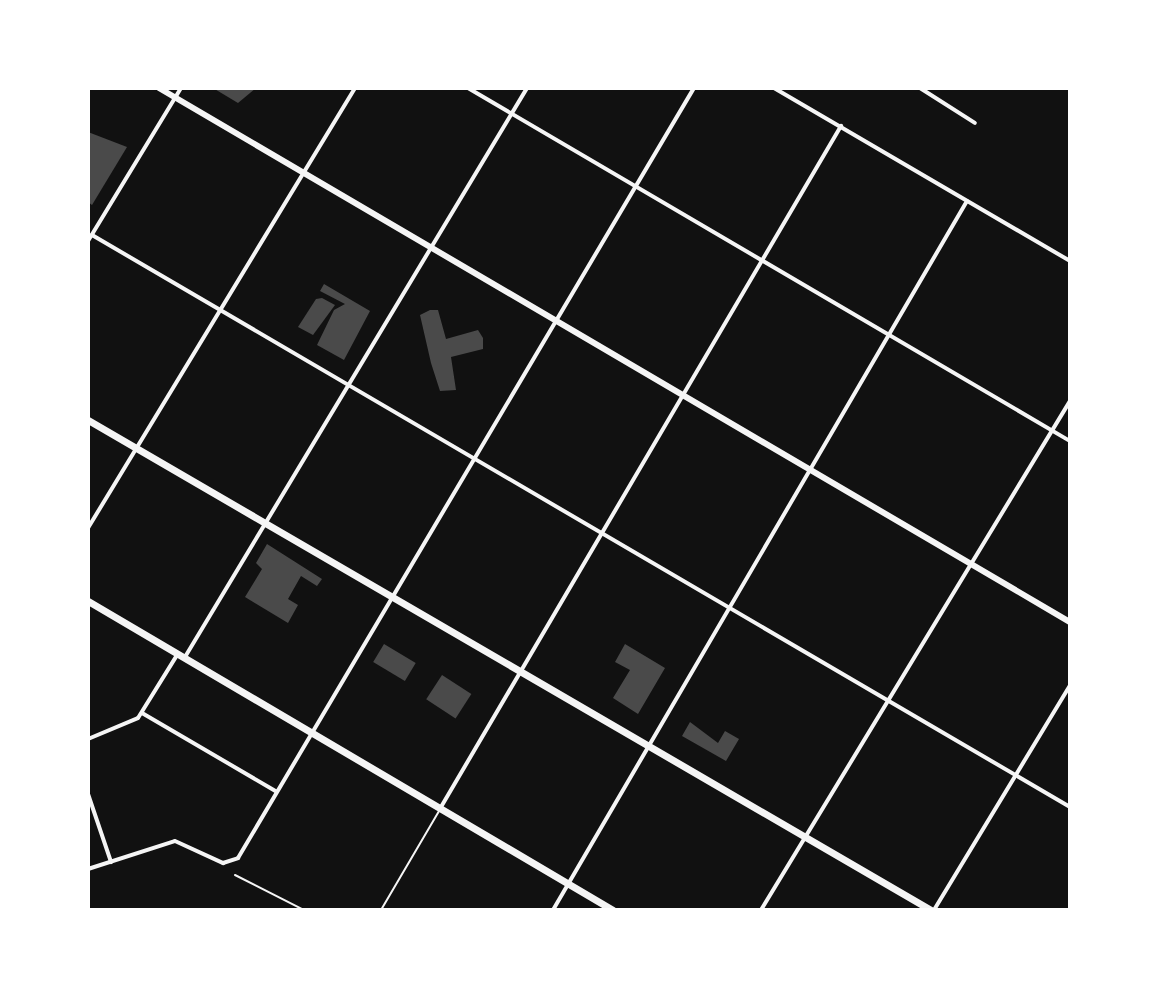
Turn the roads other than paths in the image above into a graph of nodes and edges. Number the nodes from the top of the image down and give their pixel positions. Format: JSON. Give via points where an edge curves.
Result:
{"nodes":[{"id":1,"x":159,"y":88,"type":"edge"},
{"id":2,"x":181,"y":88,"type":"edge"},
{"id":3,"x":355,"y":88,"type":"edge"},
{"id":4,"x":468,"y":88,"type":"edge"},
{"id":5,"x":527,"y":88,"type":"edge"},
{"id":6,"x":694,"y":88,"type":"edge"},
{"id":7,"x":774,"y":88,"type":"edge"},
{"id":8,"x":920,"y":88,"type":"edge"},
{"id":9,"x":175,"y":98,"type":"junction"},
{"id":10,"x":511,"y":113,"type":"junction"},
{"id":11,"x":975,"y":123,"type":"dead end"},
{"id":12,"x":841,"y":126,"type":"junction"},
{"id":13,"x":303,"y":173,"type":"junction"},
{"id":14,"x":636,"y":188,"type":"junction"},
{"id":15,"x":967,"y":201,"type":"junction"},
{"id":16,"x":92,"y":235,"type":"junction"},
{"id":17,"x":88,"y":241,"type":"edge"},
{"id":18,"x":430,"y":247,"type":"junction"},
{"id":19,"x":760,"y":260,"type":"junction"},
{"id":20,"x":1070,"y":261,"type":"edge"},
{"id":21,"x":220,"y":311,"type":"junction"},
{"id":22,"x":555,"y":320,"type":"junction"},
{"id":23,"x":888,"y":335,"type":"junction"},
{"id":24,"x":347,"y":384,"type":"junction"},
{"id":25,"x":682,"y":393,"type":"junction"},
{"id":26,"x":1070,"y":401,"type":"edge"},
{"id":27,"x":88,"y":420,"type":"edge"},
{"id":28,"x":1052,"y":430,"type":"junction"},
{"id":29,"x":1070,"y":441,"type":"edge"},
{"id":30,"x":136,"y":448,"type":"junction"},
{"id":31,"x":474,"y":459,"type":"junction"},
{"id":32,"x":810,"y":467,"type":"junction"},
{"id":33,"x":263,"y":523,"type":"junction"},
{"id":34,"x":88,"y":528,"type":"edge"},
{"id":35,"x":601,"y":534,"type":"junction"},
{"id":36,"x":969,"y":561,"type":"junction"},
{"id":37,"x":391,"y":598,"type":"junction"},
{"id":38,"x":88,"y":601,"type":"edge"},
{"id":39,"x":729,"y":609,"type":"junction"},
{"id":40,"x":1070,"y":622,"type":"edge"},
{"id":41,"x":180,"y":657,"type":"junction"},
{"id":42,"x":521,"y":672,"type":"junction"},
{"id":43,"x":1070,"y":685,"type":"edge"},
{"id":44,"x":884,"y":700,"type":"junction"},
{"id":45,"x":142,"y":713,"type":"junction"},
{"id":46,"x":312,"y":734,"type":"junction"},
{"id":47,"x":88,"y":739,"type":"edge"},
{"id":48,"x":649,"y":746,"type":"junction"},
{"id":49,"x":1016,"y":776,"type":"junction"},
{"id":50,"x":277,"y":792,"type":"junction"},
{"id":51,"x":88,"y":794,"type":"edge"},
{"id":52,"x":1070,"y":807,"type":"edge"},
{"id":53,"x":440,"y":809,"type":"junction"},
{"id":54,"x":805,"y":836,"type":"junction"},
{"id":55,"x":111,"y":862,"type":"junction"},
{"id":56,"x":88,"y":869,"type":"edge"},
{"id":57,"x":235,"y":875,"type":"dead end"},
{"id":58,"x":569,"y":884,"type":"junction"},
{"id":59,"x":304,"y":910,"type":"edge"},
{"id":60,"x":381,"y":910,"type":"edge"},
{"id":61,"x":553,"y":910,"type":"edge"},
{"id":62,"x":613,"y":910,"type":"edge"},
{"id":63,"x":761,"y":910,"type":"edge"},
{"id":64,"x":933,"y":910,"type":"edge"}],
"edges":[{"from":1,"to":9,"type":"street"},
{"from":2,"to":9,"type":"street"},
{"from":3,"to":13,"type":"street"},
{"from":4,"to":10,"type":"street"},
{"from":5,"to":10,"type":"street"},
{"from":6,"to":14,"type":"street"},
{"from":7,"to":12,"type":"street"},
{"from":8,"to":11,"type":"street"},
{"from":9,"to":13,"type":"street"},
{"from":9,"to":16,"type":"street"},
{"from":10,"to":14,"type":"street"},
{"from":10,"to":18,"type":"street"},
{"from":12,"to":15,"type":"street"},
{"from":12,"to":19,"type":"street"},
{"from":13,"to":18,"type":"street"},
{"from":13,"to":21,"type":"street"},
{"from":14,"to":19,"type":"street"},
{"from":14,"to":22,"type":"street"},
{"from":15,"to":20,"type":"street"},
{"from":15,"to":23,"type":"street"},
{"from":16,"to":17,"type":"street"},
{"from":16,"to":21,"type":"street"},
{"from":18,"to":22,"type":"street"},
{"from":18,"to":24,"type":"street"},
{"from":19,"to":23,"type":"street"},
{"from":19,"to":25,"type":"street"},
{"from":21,"to":24,"type":"street"},
{"from":21,"to":30,"type":"street"},
{"from":22,"to":25,"type":"street"},
{"from":22,"to":31,"type":"street"},
{"from":23,"to":28,"type":"street"},
{"from":23,"to":32,"type":"street"},
{"from":24,"to":31,"type":"street"},
{"from":24,"to":33,"type":"street"},
{"from":25,"to":32,"type":"street"},
{"from":25,"to":35,"type":"street"},
{"from":26,"to":28,"type":"street"},
{"from":27,"to":30,"type":"main road"},
{"from":28,"to":29,"type":"street"},
{"from":28,"to":36,"type":"street"},
{"from":30,"to":33,"type":"main road"},
{"from":30,"to":34,"type":"street"},
{"from":31,"to":35,"type":"street"},
{"from":31,"to":37,"type":"street"},
{"from":32,"to":36,"type":"street"},
{"from":32,"to":39,"type":"street"},
{"from":33,"to":37,"type":"main road"},
{"from":33,"to":41,"type":"street"},
{"from":35,"to":39,"type":"street"},
{"from":35,"to":42,"type":"street"},
{"from":36,"to":40,"type":"street"},
{"from":36,"to":44,"type":"street"},
{"from":37,"to":42,"type":"main road"},
{"from":37,"to":46,"type":"street"},
{"from":38,"to":41,"type":"main road"},
{"from":39,"to":44,"type":"street"},
{"from":39,"to":48,"type":"street"},
{"from":41,"to":45,"type":"street"},
{"from":41,"to":46,"type":"main road"},
{"from":42,"to":48,"type":"main road"},
{"from":42,"to":53,"type":"street"},
{"from":43,"to":49,"type":"street"},
{"from":44,"to":49,"type":"street"},
{"from":44,"to":54,"type":"street"},
{"from":45,"to":47,"type":"street","via":[[132,723]]},
{"from":45,"to":50,"type":"street"},
{"from":46,"to":50,"type":"street"},
{"from":46,"to":53,"type":"main road"},
{"from":48,"to":54,"type":"main road"},
{"from":48,"to":58,"type":"street"},
{"from":49,"to":52,"type":"street"},
{"from":49,"to":64,"type":"street"},
{"from":50,"to":55,"type":"street","via":[[232,864],[185,841]]},
{"from":51,"to":55,"type":"street"},
{"from":53,"to":58,"type":"main road"},
{"from":53,"to":60,"type":"lane"},
{"from":54,"to":63,"type":"street"},
{"from":54,"to":64,"type":"main road"},
{"from":55,"to":56,"type":"street"},
{"from":57,"to":59,"type":"lane"},
{"from":58,"to":61,"type":"street"},
{"from":58,"to":62,"type":"main road"}]}
